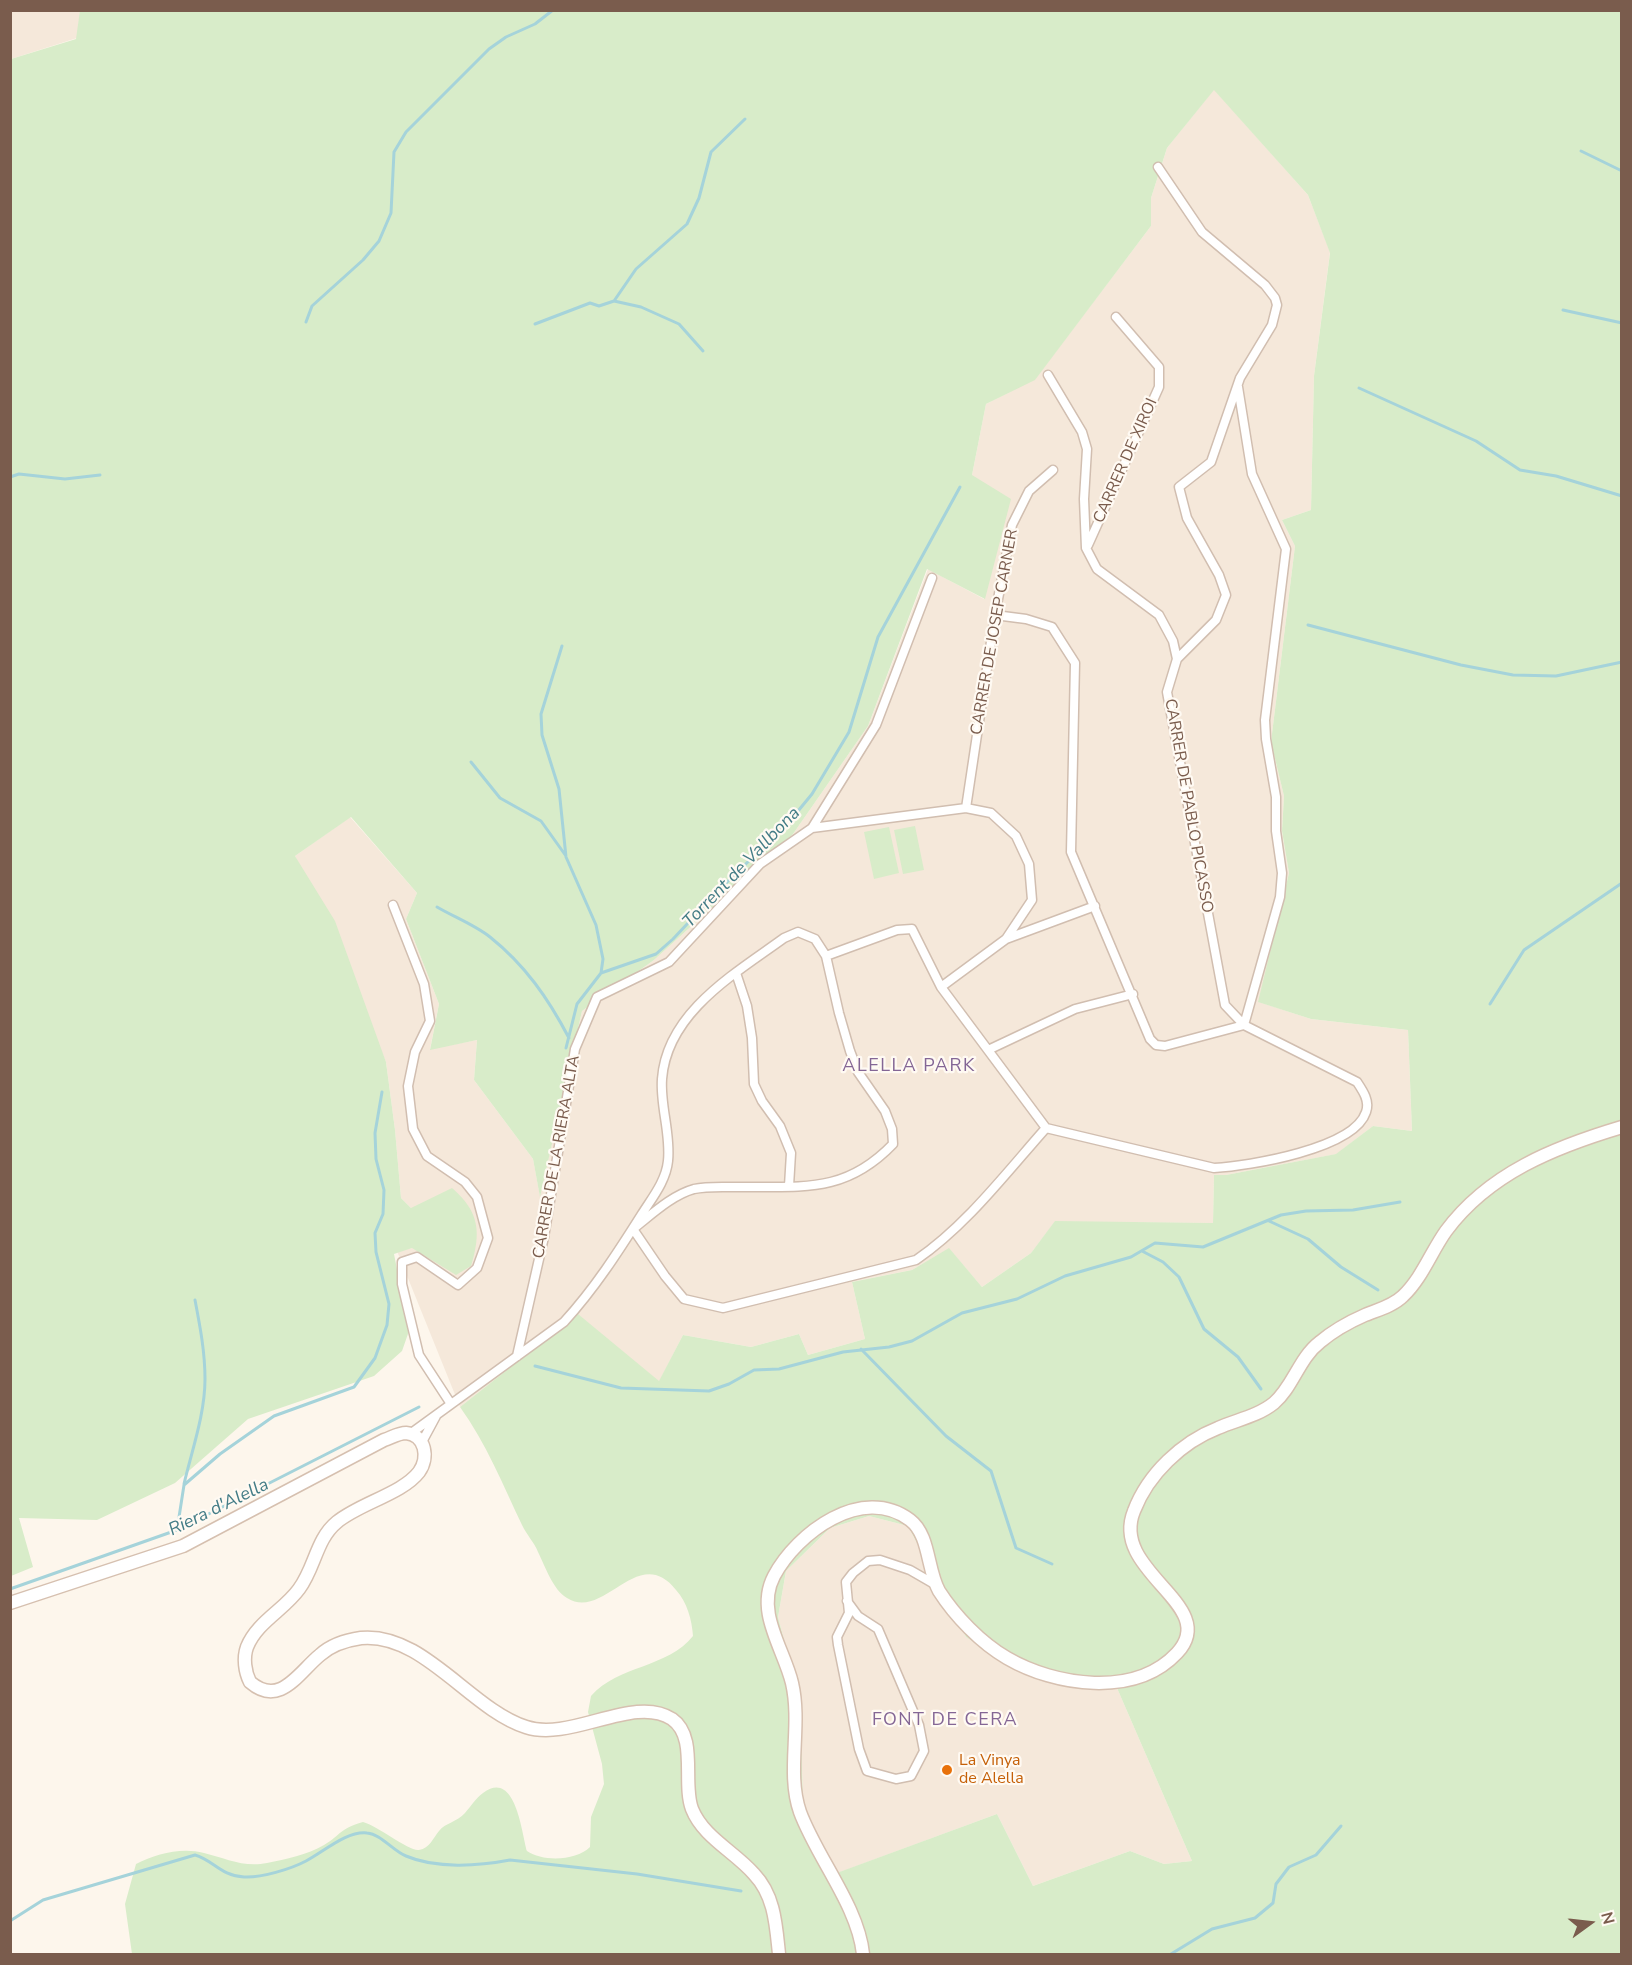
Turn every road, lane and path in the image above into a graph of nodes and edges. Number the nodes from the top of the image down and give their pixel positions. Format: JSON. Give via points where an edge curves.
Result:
{"nodes":[{"id":1,"x":1158,"y":167,"type":"dead end"},
{"id":2,"x":1116,"y":317,"type":"dead end"},
{"id":3,"x":1048,"y":375,"type":"dead end"},
{"id":4,"x":1238,"y":387,"type":"junction"},
{"id":5,"x":1053,"y":470,"type":"dead end"},
{"id":6,"x":1086,"y":548,"type":"junction"},
{"id":7,"x":932,"y":578,"type":"dead end"},
{"id":8,"x":995,"y":615,"type":"junction"},
{"id":9,"x":1177,"y":659,"type":"junction"},
{"id":10,"x":966,"y":808,"type":"junction"},
{"id":11,"x":812,"y":828,"type":"junction"},
{"id":12,"x":393,"y":905,"type":"dead end"},
{"id":13,"x":1095,"y":906,"type":"junction"},
{"id":14,"x":1006,"y":939,"type":"junction"},
{"id":15,"x":826,"y":956,"type":"junction"},
{"id":16,"x":736,"y":973,"type":"junction"},
{"id":17,"x":941,"y":987,"type":"junction"},
{"id":18,"x":1133,"y":994,"type":"junction"},
{"id":19,"x":1244,"y":1025,"type":"junction"},
{"id":20,"x":988,"y":1050,"type":"junction"},
{"id":21,"x":1622,"y":1127,"type":"edge"},
{"id":22,"x":1046,"y":1128,"type":"junction"},
{"id":23,"x":789,"y":1186,"type":"junction"},
{"id":24,"x":633,"y":1229,"type":"junction"},
{"id":25,"x":517,"y":1356,"type":"junction"},
{"id":26,"x":451,"y":1404,"type":"junction"},
{"id":27,"x":438,"y":1413,"type":"junction"},
{"id":28,"x":410,"y":1434,"type":"junction"},
{"id":29,"x":422,"y":1442,"type":"junction"},
{"id":30,"x":936,"y":1585,"type":"junction"},
{"id":31,"x":847,"y":1601,"type":"junction"},
{"id":32,"x":10,"y":1603,"type":"edge"},
{"id":33,"x":779,"y":1954,"type":"edge"},
{"id":34,"x":863,"y":1954,"type":"edge"}],
"edges":[{"from":1,"to":4,"type":"street","via":[[1202,232],[1275,298],[1272,326]]},
{"from":2,"to":6,"type":"street","name":"CARRER DE XIROI","via":[[1159,367],[1159,387]]},
{"from":3,"to":6,"type":"street","via":[[1078,424],[1087,449]]},
{"from":4,"to":9,"type":"street","via":[[1211,462],[1179,487],[1187,518],[1226,595],[1216,620]]},
{"from":4,"to":19,"type":"street","via":[[1252,474],[1286,549],[1265,720],[1276,797],[1280,897]]},
{"from":5,"to":8,"type":"street","name":"CARRER DE JOSEP CARNER","via":[[1029,491],[1012,525]]},
{"from":6,"to":9,"type":"street","via":[[1098,569],[1159,615],[1173,641]]},
{"from":7,"to":11,"type":"street","via":[[876,724]]},
{"from":8,"to":10,"type":"street","name":"CARRER DE JOSEP CARNER"},
{"from":8,"to":13,"type":"street","via":[[1052,627],[1075,663],[1071,852]]},
{"from":9,"to":19,"type":"street","name":"CARRER DE PABLO PICASSO","via":[[1167,692],[1185,792],[1225,1005]]},
{"from":10,"to":11,"type":"street","name":"CARRER DE LA RIERA ALTA"},
{"from":10,"to":14,"type":"street","via":[[991,813],[1016,836],[1029,864],[1032,900]]},
{"from":11,"to":25,"type":"street","name":"CARRER DE LA RIERA ALTA","via":[[760,864],[669,962],[597,997],[575,1049],[544,1237]]},
{"from":12,"to":26,"type":"street","via":[[424,984],[430,1021],[415,1052],[408,1086],[413,1129],[427,1156],[465,1182],[477,1197],[488,1238],[477,1268],[459,1285],[417,1257],[402,1262],[402,1284],[419,1355]]},
{"from":13,"to":14,"type":"street"},
{"from":13,"to":18,"type":"street"},
{"from":14,"to":17,"type":"street"},
{"from":15,"to":16,"type":"street","via":[[815,939],[798,932]]},
{"from":15,"to":17,"type":"street","via":[[897,930],[912,929]]},
{"from":15,"to":23,"type":"street","via":[[850,1051],[858,1072],[885,1111],[893,1144],[877,1161],[851,1177],[819,1186]]},
{"from":16,"to":23,"type":"street","via":[[750,1028],[754,1084],[792,1153]]},
{"from":16,"to":24,"type":"street","via":[[688,1017],[670,1046],[662,1079],[668,1162],[663,1180]]},
{"from":17,"to":20,"type":"street"},
{"from":18,"to":19,"type":"street","via":[[1156,1046]]},
{"from":18,"to":20,"type":"street","via":[[1075,1009]]},
{"from":19,"to":22,"type":"street","via":[[1357,1082],[1366,1096],[1366,1111],[1359,1122],[1326,1146],[1214,1168]]},
{"from":20,"to":22,"type":"street"},
{"from":21,"to":30,"type":"main road","via":[[1535,1157],[1489,1189],[1448,1228],[1402,1298],[1352,1321],[1321,1341],[1299,1363],[1282,1394],[1270,1406],[1193,1440],[1163,1466],[1133,1511],[1129,1533],[1140,1560],[1175,1600],[1187,1622],[1185,1641],[1166,1662],[1140,1676],[1110,1683],[1080,1682],[1033,1669],[1010,1660],[982,1639]]},
{"from":22,"to":24,"type":"street","via":[[981,1201],[934,1248],[916,1260],[723,1308],[684,1299]]},
{"from":23,"to":24,"type":"street","via":[[694,1189]]},
{"from":24,"to":25,"type":"street","via":[[571,1314]]},
{"from":25,"to":26,"type":"street"},
{"from":26,"to":27,"type":"street"},
{"from":27,"to":28,"type":"street"},
{"from":27,"to":29,"type":"street"},
{"from":28,"to":29,"type":"main road"},
{"from":28,"to":32,"type":"main road","via":[[384,1440],[183,1546]]},
{"from":29,"to":33,"type":"main road","via":[[426,1456],[418,1473],[330,1528],[300,1588],[261,1626],[247,1647],[245,1662],[250,1682],[261,1690],[278,1691],[341,1642],[389,1640],[407,1648],[504,1717],[526,1727],[559,1730],[646,1712],[672,1719],[685,1741],[687,1789],[693,1810],[705,1828],[764,1887],[772,1907]]},
{"from":30,"to":31,"type":"street","via":[[910,1570],[880,1560],[868,1561],[846,1582]]},
{"from":30,"to":34,"type":"main road","via":[[916,1525],[898,1514],[877,1509],[848,1513],[814,1529],[776,1572],[769,1590],[770,1623],[783,1653],[795,1702],[796,1798],[859,1933]]},
{"from":31,"to":31,"type":"street","via":[[858,1616],[878,1629],[920,1725],[924,1752],[910,1776],[896,1779],[867,1771],[859,1749],[837,1637],[849,1612]]}]}
